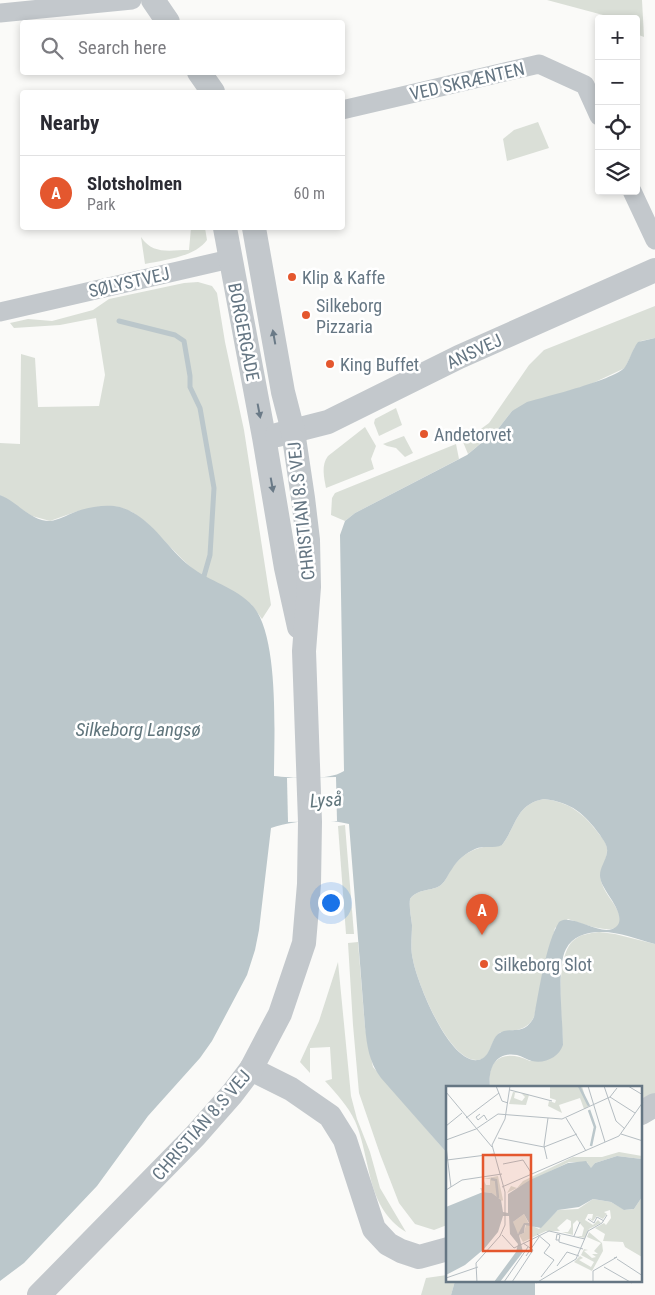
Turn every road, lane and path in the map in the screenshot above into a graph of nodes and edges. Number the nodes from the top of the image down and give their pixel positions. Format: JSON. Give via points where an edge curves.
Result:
{"nodes":[{"id":1,"x":132,"y":0,"type":"edge"},
{"id":2,"x":153,"y":0,"type":"edge"},
{"id":3,"x":0,"y":13,"type":"edge"},
{"id":4,"x":167,"y":20,"type":"edge"},
{"id":5,"x":199,"y":75,"type":"edge"},
{"id":6,"x":201,"y":75,"type":"edge"},
{"id":7,"x":201,"y":90,"type":"edge"},
{"id":8,"x":211,"y":90,"type":"edge"},
{"id":9,"x":595,"y":107,"type":"edge"},
{"id":10,"x":345,"y":109,"type":"edge"},
{"id":11,"x":634,"y":195,"type":"edge"},
{"id":12,"x":225,"y":230,"type":"edge"},
{"id":13,"x":254,"y":230,"type":"edge"},
{"id":14,"x":655,"y":240,"type":"edge"},
{"id":15,"x":259,"y":252,"type":"junction"},
{"id":16,"x":230,"y":259,"type":"junction"},
{"id":17,"x":655,"y":270,"type":"edge"},
{"id":18,"x":0,"y":312,"type":"edge"},
{"id":19,"x":292,"y":432,"type":"junction"},
{"id":20,"x":264,"y":437,"type":"junction"},
{"id":21,"x":304,"y":651,"type":"junction"},
{"id":22,"x":251,"y":1069,"type":"junction"},
{"id":23,"x":655,"y":1106,"type":"edge"},
{"id":24,"x":642,"y":1112,"type":"edge"},
{"id":25,"x":446,"y":1250,"type":"edge"},
{"id":26,"x":39,"y":1295,"type":"edge"}],
"edges":[{"from":1,"to":3,"type":"street"},
{"from":2,"to":4,"type":"street"},
{"from":5,"to":7,"type":"street"},
{"from":6,"to":8,"type":"street"},
{"from":9,"to":10,"type":"street","name":"VED SKRÆNTEN","via":[[585,85],[539,64]]},
{"from":11,"to":14,"type":"street"},
{"from":12,"to":16,"type":"street","name":"BORGERGADE"},
{"from":13,"to":15,"type":"street","name":"BORGERGADE"},
{"from":15,"to":16,"type":"street","name":"SØLYSTVEJ"},
{"from":19,"to":15,"type":"street","name":"BORGERGADE","one_way":true},
{"from":16,"to":18,"type":"street","name":"SØLYSTVEJ"},
{"from":16,"to":20,"type":"street","name":"BORGERGADE","one_way":true},
{"from":17,"to":19,"type":"street","name":"ANSVEJ","via":[[473,350],[328,422]]},
{"from":19,"to":20,"type":"street","name":"ANSVEJ"},
{"from":19,"to":21,"type":"street","name":"CHRISTIAN 8.S VEJ","via":[[308,540],[309,587]]},
{"from":20,"to":21,"type":"street","name":"CHRISTIAN 8.S VEJ","one_way":true},
{"from":21,"to":22,"type":"street","name":"CHRISTIAN 8.S VEJ","via":[[310,822],[304,943],[280,1014]]},
{"from":22,"to":25,"type":"street","via":[[291,1089],[330,1116],[345,1140],[374,1229],[388,1244],[419,1257]]},
{"from":22,"to":26,"type":"street","name":"CHRISTIAN 8.S VEJ","via":[[196,1136]]},
{"from":23,"to":24,"type":"street"}]}
